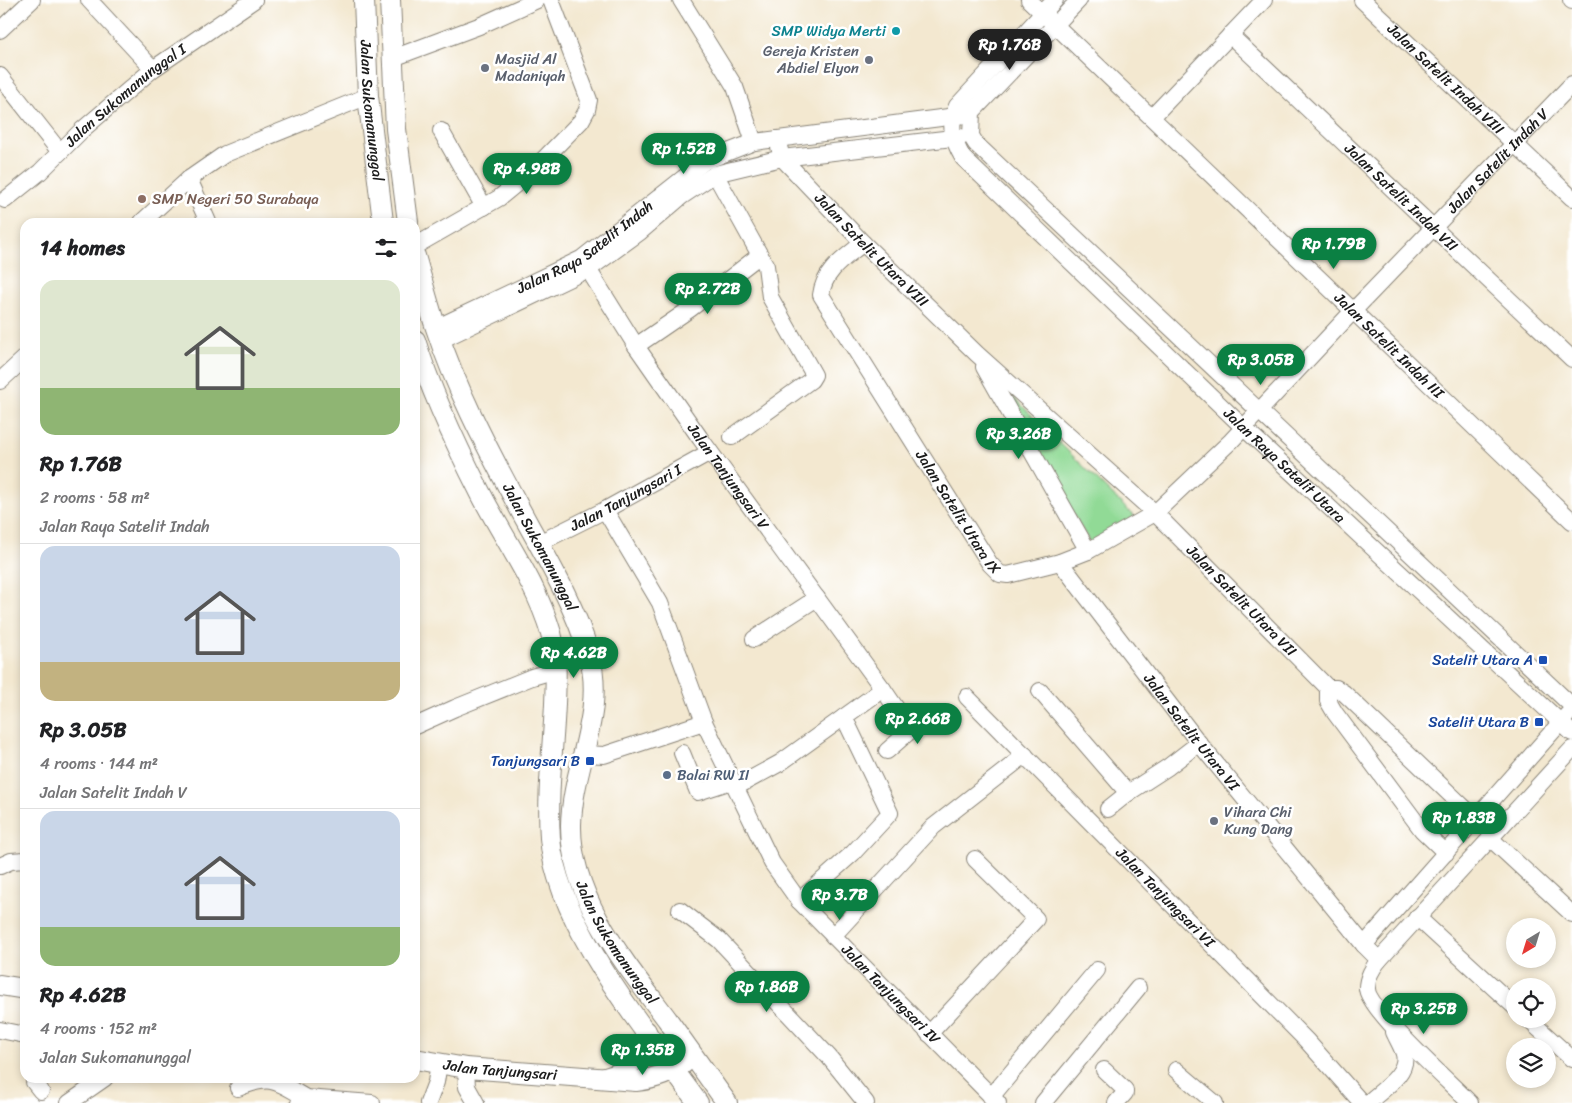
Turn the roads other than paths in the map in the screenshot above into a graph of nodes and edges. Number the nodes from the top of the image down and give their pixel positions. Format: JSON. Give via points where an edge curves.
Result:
{"nodes":[{"id":1,"x":32,"y":0,"type":"edge"},
{"id":2,"x":89,"y":0,"type":"edge"},
{"id":3,"x":254,"y":0,"type":"edge"},
{"id":4,"x":364,"y":0,"type":"edge"},
{"id":5,"x":390,"y":0,"type":"edge"},
{"id":6,"x":536,"y":0,"type":"edge"},
{"id":7,"x":552,"y":0,"type":"edge"},
{"id":8,"x":681,"y":0,"type":"edge"},
{"id":9,"x":1029,"y":0,"type":"edge"},
{"id":10,"x":1055,"y":0,"type":"edge"},
{"id":11,"x":1079,"y":0,"type":"edge"},
{"id":12,"x":1264,"y":0,"type":"edge"},
{"id":13,"x":1362,"y":0,"type":"edge"},
{"id":14,"x":1042,"y":13,"type":"junction"},
{"id":15,"x":1055,"y":24,"type":"junction"},
{"id":16,"x":0,"y":30,"type":"edge"},
{"id":17,"x":1230,"y":35,"type":"junction"},
{"id":18,"x":393,"y":58,"type":"junction"},
{"id":19,"x":153,"y":69,"type":"junction"},
{"id":20,"x":0,"y":76,"type":"edge"},
{"id":21,"x":1572,"y":84,"type":"edge"},
{"id":22,"x":368,"y":96,"type":"junction"},
{"id":23,"x":971,"y":115,"type":"junction"},
{"id":24,"x":953,"y":116,"type":"junction"},
{"id":25,"x":1152,"y":117,"type":"junction"},
{"id":26,"x":441,"y":131,"type":"dead end"},
{"id":27,"x":971,"y":136,"type":"junction"},
{"id":28,"x":952,"y":138,"type":"junction"},
{"id":29,"x":777,"y":139,"type":"junction"},
{"id":30,"x":754,"y":142,"type":"junction"},
{"id":31,"x":1514,"y":144,"type":"junction"},
{"id":32,"x":60,"y":152,"type":"junction"},
{"id":33,"x":782,"y":158,"type":"junction"},
{"id":34,"x":715,"y":174,"type":"junction"},
{"id":35,"x":189,"y":179,"type":"junction"},
{"id":36,"x":1572,"y":198,"type":"edge"},
{"id":37,"x":5,"y":200,"type":"dead end"},
{"id":38,"x":484,"y":207,"type":"junction"},
{"id":39,"x":146,"y":218,"type":"edge"},
{"id":40,"x":206,"y":218,"type":"edge"},
{"id":41,"x":383,"y":218,"type":"edge"},
{"id":42,"x":407,"y":218,"type":"edge"},
{"id":43,"x":1433,"y":228,"type":"junction"},
{"id":44,"x":420,"y":243,"type":"edge"},
{"id":45,"x":863,"y":243,"type":"junction"},
{"id":46,"x":760,"y":255,"type":"junction"},
{"id":47,"x":585,"y":264,"type":"junction"},
{"id":48,"x":420,"y":273,"type":"edge"},
{"id":49,"x":1353,"y":311,"type":"junction"},
{"id":50,"x":438,"y":334,"type":"junction"},
{"id":51,"x":420,"y":341,"type":"edge"},
{"id":52,"x":636,"y":346,"type":"junction"},
{"id":53,"x":420,"y":351,"type":"edge"},
{"id":54,"x":977,"y":354,"type":"junction"},
{"id":55,"x":1572,"y":359,"type":"edge"},
{"id":56,"x":20,"y":363,"type":"edge"},
{"id":57,"x":0,"y":381,"type":"edge"},
{"id":58,"x":1258,"y":412,"type":"junction"},
{"id":59,"x":1244,"y":428,"type":"junction"},
{"id":60,"x":732,"y":437,"type":"dead end"},
{"id":61,"x":710,"y":452,"type":"junction"},
{"id":62,"x":605,"y":510,"type":"junction"},
{"id":63,"x":1155,"y":513,"type":"junction"},
{"id":64,"x":1570,"y":515,"type":"edge"},
{"id":65,"x":539,"y":543,"type":"junction"},
{"id":66,"x":1088,"y":551,"type":"junction"},
{"id":67,"x":1060,"y":562,"type":"junction"},
{"id":68,"x":817,"y":598,"type":"junction"},
{"id":69,"x":754,"y":639,"type":"dead end"},
{"id":70,"x":556,"y":670,"type":"junction"},
{"id":71,"x":1328,"y":688,"type":"junction"},
{"id":72,"x":883,"y":689,"type":"junction"},
{"id":73,"x":1040,"y":692,"type":"dead end"},
{"id":74,"x":967,"y":696,"type":"dead end"},
{"id":75,"x":1572,"y":708,"type":"edge"},
{"id":76,"x":844,"y":717,"type":"junction"},
{"id":77,"x":933,"y":717,"type":"dead end"},
{"id":78,"x":704,"y":722,"type":"junction"},
{"id":79,"x":420,"y":724,"type":"edge"},
{"id":80,"x":1566,"y":728,"type":"edge"},
{"id":81,"x":911,"y":730,"type":"junction"},
{"id":82,"x":1199,"y":743,"type":"junction"},
{"id":83,"x":1572,"y":750,"type":"edge"},
{"id":84,"x":887,"y":751,"type":"dead end"},
{"id":85,"x":585,"y":754,"type":"junction"},
{"id":86,"x":682,"y":754,"type":"dead end"},
{"id":87,"x":1025,"y":755,"type":"junction"},
{"id":88,"x":734,"y":784,"type":"junction"},
{"id":89,"x":1128,"y":793,"type":"junction"},
{"id":90,"x":1108,"y":809,"type":"dead end"},
{"id":91,"x":1476,"y":819,"type":"junction"},
{"id":92,"x":1490,"y":838,"type":"junction"},
{"id":93,"x":1446,"y":853,"type":"junction"},
{"id":94,"x":974,"y":859,"type":"dead end"},
{"id":95,"x":20,"y":860,"type":"edge"},
{"id":96,"x":0,"y":866,"type":"edge"},
{"id":97,"x":799,"y":901,"type":"junction"},
{"id":98,"x":680,"y":910,"type":"dead end"},
{"id":99,"x":1572,"y":914,"type":"edge"},
{"id":100,"x":1417,"y":917,"type":"junction"},
{"id":101,"x":832,"y":936,"type":"junction"},
{"id":102,"x":1364,"y":946,"type":"junction"},
{"id":103,"x":1376,"y":964,"type":"junction"},
{"id":104,"x":1097,"y":970,"type":"dead end"},
{"id":105,"x":0,"y":985,"type":"edge"},
{"id":106,"x":20,"y":988,"type":"edge"},
{"id":107,"x":1138,"y":988,"type":"dead end"},
{"id":108,"x":1506,"y":999,"type":"edge"},
{"id":109,"x":1391,"y":1025,"type":"junction"},
{"id":110,"x":1538,"y":1028,"type":"edge"},
{"id":111,"x":0,"y":1030,"type":"edge"},
{"id":112,"x":646,"y":1031,"type":"junction"},
{"id":113,"x":20,"y":1034,"type":"edge"},
{"id":114,"x":929,"y":1034,"type":"junction"},
{"id":115,"x":693,"y":1055,"type":"junction"},
{"id":116,"x":420,"y":1060,"type":"edge"},
{"id":117,"x":1572,"y":1060,"type":"edge"},
{"id":118,"x":439,"y":1063,"type":"junction"},
{"id":119,"x":466,"y":1068,"type":"junction"},
{"id":120,"x":675,"y":1070,"type":"junction"},
{"id":121,"x":1104,"y":1070,"type":"dead end"},
{"id":122,"x":1176,"y":1070,"type":"dead end"},
{"id":123,"x":598,"y":1079,"type":"junction"},
{"id":124,"x":98,"y":1083,"type":"edge"},
{"id":125,"x":250,"y":1083,"type":"edge"},
{"id":126,"x":279,"y":1083,"type":"edge"},
{"id":127,"x":238,"y":1088,"type":"dead end"},
{"id":128,"x":1353,"y":1093,"type":"edge"},
{"id":129,"x":995,"y":1100,"type":"edge"},
{"id":130,"x":302,"y":1101,"type":"edge"},
{"id":131,"x":69,"y":1103,"type":"edge"},
{"id":132,"x":372,"y":1103,"type":"edge"},
{"id":133,"x":428,"y":1103,"type":"edge"},
{"id":134,"x":476,"y":1103,"type":"edge"},
{"id":135,"x":698,"y":1103,"type":"edge"},
{"id":136,"x":727,"y":1103,"type":"edge"},
{"id":137,"x":866,"y":1103,"type":"edge"},
{"id":138,"x":1043,"y":1103,"type":"edge"},
{"id":139,"x":1116,"y":1103,"type":"edge"},
{"id":140,"x":1215,"y":1103,"type":"edge"},
{"id":141,"x":1368,"y":1103,"type":"edge"},
{"id":142,"x":1470,"y":1103,"type":"edge"}],
"edges":[{"from":1,"to":16,"type":"street"},
{"from":2,"to":19,"type":"street"},
{"from":3,"to":19,"type":"street","name":"Jalan Sukomanunggal I"},
{"from":4,"to":22,"type":"main road","name":"Jalan Sukomanunggal"},
{"from":5,"to":18,"type":"main road","name":"Jalan Sukomanunggal"},
{"from":6,"to":18,"type":"street","via":[[479,26]]},
{"from":7,"to":38,"type":"street","via":[[589,100],[587,110],[581,121],[533,170]]},
{"from":8,"to":30,"type":"street","via":[[728,75]]},
{"from":9,"to":14,"type":"street","name":"Jalan Satelit Indah III"},
{"from":10,"to":14,"type":"street"},
{"from":11,"to":15,"type":"street"},
{"from":12,"to":17,"type":"street"},
{"from":13,"to":31,"type":"street","name":"Jalan Satelit Indah VIII"},
{"from":14,"to":15,"type":"street","name":"Jalan Satelit Indah III"},
{"from":14,"to":24,"type":"street","via":[[960,101]]},
{"from":15,"to":23,"type":"street"},
{"from":15,"to":25,"type":"street","name":"Jalan Satelit Indah III"},
{"from":17,"to":25,"type":"street"},
{"from":17,"to":43,"type":"street","name":"Jalan Satelit Indah VII"},
{"from":18,"to":42,"type":"main road","name":"Jalan Sukomanunggal","via":[[396,129]]},
{"from":19,"to":32,"type":"street","name":"Jalan Sukomanunggal I"},
{"from":20,"to":32,"type":"street"},
{"from":21,"to":31,"type":"street","name":"Jalan Satelit Indah V"},
{"from":22,"to":35,"type":"street","via":[[225,154]]},
{"from":22,"to":41,"type":"main road","name":"Jalan Sukomanunggal"},
{"from":23,"to":24,"type":"street","name":"Jalan Raya Satelit Indah"},
{"from":23,"to":27,"type":"street"},
{"from":24,"to":28,"type":"street"},
{"from":24,"to":29,"type":"street","name":"Jalan Raya Satelit Indah"},
{"from":25,"to":49,"type":"street","name":"Jalan Satelit Indah III"},
{"from":26,"to":38,"type":"street"},
{"from":27,"to":28,"type":"street","name":"Jalan Raya Satelit Indah"},
{"from":27,"to":58,"type":"street","name":"Jalan Raya Satelit Utara","via":[[980,150]]},
{"from":28,"to":33,"type":"street","name":"Jalan Raya Satelit Indah"},
{"from":28,"to":59,"type":"street","name":"Jalan Raya Satelit Utara","via":[[963,158],[976,171]]},
{"from":29,"to":30,"type":"street","name":"Jalan Raya Satelit Indah"},
{"from":29,"to":33,"type":"street","name":"Jalan Satelit Utara VIII"},
{"from":30,"to":47,"type":"street","name":"Jalan Raya Satelit Indah","via":[[705,161]]},
{"from":31,"to":36,"type":"street","name":"Jalan Satelit Indah VIII"},
{"from":31,"to":43,"type":"street","name":"Jalan Satelit Indah V"},
{"from":32,"to":37,"type":"street","name":"Jalan Sukomanunggal I"},
{"from":33,"to":34,"type":"street","name":"Jalan Raya Satelit Indah"},
{"from":33,"to":45,"type":"street","name":"Jalan Satelit Utara VIII"},
{"from":34,"to":46,"type":"street"},
{"from":34,"to":47,"type":"street","name":"Jalan Raya Satelit Indah","via":[[682,196],[640,232]]},
{"from":35,"to":39,"type":"street"},
{"from":35,"to":40,"type":"street"},
{"from":38,"to":44,"type":"street"},
{"from":43,"to":49,"type":"street","name":"Jalan Satelit Indah V"},
{"from":43,"to":55,"type":"street","name":"Jalan Satelit Indah VII"},
{"from":45,"to":54,"type":"street","name":"Jalan Satelit Utara VIII"},
{"from":45,"to":67,"type":"street","name":"Jalan Satelit Utara IX","via":[[830,270],[820,296],[993,568],[1008,575]]},
{"from":46,"to":52,"type":"street"},
{"from":46,"to":60,"type":"street","via":[[767,270],[770,297],[814,376]]},
{"from":47,"to":50,"type":"street","name":"Jalan Raya Satelit Indah"},
{"from":47,"to":52,"type":"street","name":"Jalan Tanjungsari V"},
{"from":48,"to":50,"type":"main road","name":"Jalan Sukomanunggal"},
{"from":49,"to":58,"type":"street","name":"Jalan Satelit Indah V"},
{"from":49,"to":64,"type":"street","name":"Jalan Satelit Indah III"},
{"from":50,"to":51,"type":"main road","name":"Jalan Raya Satelit Indah"},
{"from":50,"to":65,"type":"main road","name":"Jalan Sukomanunggal","via":[[480,430]]},
{"from":52,"to":61,"type":"street","name":"Jalan Tanjungsari V"},
{"from":53,"to":70,"type":"main road","name":"Jalan Sukomanunggal","via":[[481,495],[531,580],[551,632]]},
{"from":54,"to":63,"type":"street","name":"Jalan Satelit Utara VIII"},
{"from":54,"to":66,"type":"street","name":"Jalan Satelit Utara VIII"},
{"from":56,"to":57,"type":"street"},
{"from":58,"to":59,"type":"street","name":"Jalan Satelit Utara IX"},
{"from":58,"to":75,"type":"street","name":"Jalan Raya Satelit Utara"},
{"from":59,"to":63,"type":"street","name":"Jalan Satelit Utara IX"},
{"from":59,"to":80,"type":"street","name":"Jalan Raya Satelit Utara"},
{"from":61,"to":62,"type":"street","name":"Jalan Tanjungsari I"},
{"from":61,"to":68,"type":"street","name":"Jalan Tanjungsari V"},
{"from":62,"to":65,"type":"street","name":"Jalan Tanjungsari I"},
{"from":62,"to":78,"type":"street","name":"Jalan Tanjungsari IV","via":[[660,603]]},
{"from":63,"to":66,"type":"street","name":"Jalan Satelit Utara IX"},
{"from":63,"to":71,"type":"street","name":"Jalan Satelit Utara VII"},
{"from":65,"to":85,"type":"main road","name":"Jalan Sukomanunggal","via":[[590,656],[595,684]]},
{"from":66,"to":67,"type":"street","name":"Jalan Satelit Utara IX"},
{"from":67,"to":82,"type":"street","name":"Jalan Satelit Utara VI"},
{"from":68,"to":69,"type":"street"},
{"from":68,"to":72,"type":"street","name":"Jalan Tanjungsari V"},
{"from":70,"to":79,"type":"street"},
{"from":70,"to":112,"type":"main road","name":"Jalan Sukomanunggal","via":[[550,796],[553,863],[579,929]]},
{"from":71,"to":91,"type":"street","name":"Jalan Satelit Utara VII","via":[[1344,693]]},
{"from":71,"to":93,"type":"street","via":[[1328,701],[1335,713],[1422,830]]},
{"from":72,"to":76,"type":"street"},
{"from":72,"to":81,"type":"street","name":"Jalan Tanjungsari V"},
{"from":73,"to":89,"type":"street"},
{"from":74,"to":87,"type":"street","name":"Jalan Tanjungsari VI"},
{"from":75,"to":80,"type":"street","name":"Jalan Raya Satelit Utara"},
{"from":76,"to":88,"type":"street","via":[[780,763]]},
{"from":76,"to":97,"type":"street","via":[[890,813],[854,853]]},
{"from":77,"to":81,"type":"street"},
{"from":78,"to":85,"type":"street","via":[[604,754]]},
{"from":78,"to":88,"type":"street","name":"Jalan Tanjungsari IV"},
{"from":80,"to":91,"type":"street","name":"Jalan Raya Satelit Utara"},
{"from":81,"to":84,"type":"street"},
{"from":82,"to":89,"type":"street"},
{"from":82,"to":102,"type":"street","name":"Jalan Satelit Utara VI"},
{"from":83,"to":92,"type":"street"},
{"from":85,"to":115,"type":"main road","name":"Jalan Sukomanunggal","via":[[575,791],[571,824],[577,868],[593,910],[628,967]]},
{"from":86,"to":88,"type":"street","via":[[698,792]]},
{"from":87,"to":101,"type":"street","via":[[933,827]]},
{"from":87,"to":128,"type":"street","name":"Jalan Tanjungsari VI","via":[[1299,1033]]},
{"from":88,"to":97,"type":"street","name":"Jalan Tanjungsari IV","via":[[772,862]]},
{"from":89,"to":90,"type":"street"},
{"from":91,"to":93,"type":"street","name":"Jalan Raya Satelit Utara"},
{"from":92,"to":99,"type":"street"},
{"from":92,"to":100,"type":"street"},
{"from":93,"to":102,"type":"street","name":"Jalan Raya Satelit Utara"},
{"from":94,"to":114,"type":"street","via":[[1036,919]]},
{"from":95,"to":96,"type":"street"},
{"from":97,"to":101,"type":"street","name":"Jalan Tanjungsari IV"},
{"from":98,"to":137,"type":"street","via":[[726,947]]},
{"from":100,"to":103,"type":"street"},
{"from":100,"to":108,"type":"street"},
{"from":101,"to":114,"type":"street","name":"Jalan Tanjungsari IV"},
{"from":102,"to":103,"type":"street","name":"Jalan Satelit Utara VI"},
{"from":103,"to":109,"type":"street","via":[[1367,988],[1368,994]]},
{"from":104,"to":129,"type":"street"},
{"from":105,"to":106,"type":"main road"},
{"from":107,"to":138,"type":"street"},
{"from":109,"to":141,"type":"street","via":[[1404,1054],[1403,1066],[1399,1074]]},
{"from":109,"to":142,"type":"street"},
{"from":110,"to":117,"type":"street"},
{"from":111,"to":113,"type":"street"},
{"from":112,"to":120,"type":"main road","name":"Jalan Sukomanunggal"},
{"from":112,"to":123,"type":"main road","via":[[641,1051],[628,1068]]},
{"from":114,"to":129,"type":"street","name":"Jalan Tanjungsari IV"},
{"from":115,"to":120,"type":"main road","name":"Jalan Tanjungsari"},
{"from":115,"to":136,"type":"main road"},
{"from":116,"to":118,"type":"main road","name":"Jalan Tanjungsari"},
{"from":118,"to":119,"type":"main road","name":"Jalan Tanjungsari"},
{"from":118,"to":133,"type":"street"},
{"from":119,"to":123,"type":"main road","name":"Jalan Tanjungsari"},
{"from":119,"to":134,"type":"street","via":[[467,1087]]},
{"from":120,"to":123,"type":"main road","name":"Jalan Tanjungsari","via":[[636,1081]]},
{"from":120,"to":135,"type":"main road"},
{"from":121,"to":139,"type":"street","via":[[1125,1090]]},
{"from":122,"to":140,"type":"street"},
{"from":124,"to":131,"type":"street"},
{"from":125,"to":127,"type":"street"},
{"from":126,"to":130,"type":"street"},
{"from":130,"to":132,"type":"street"}]}
